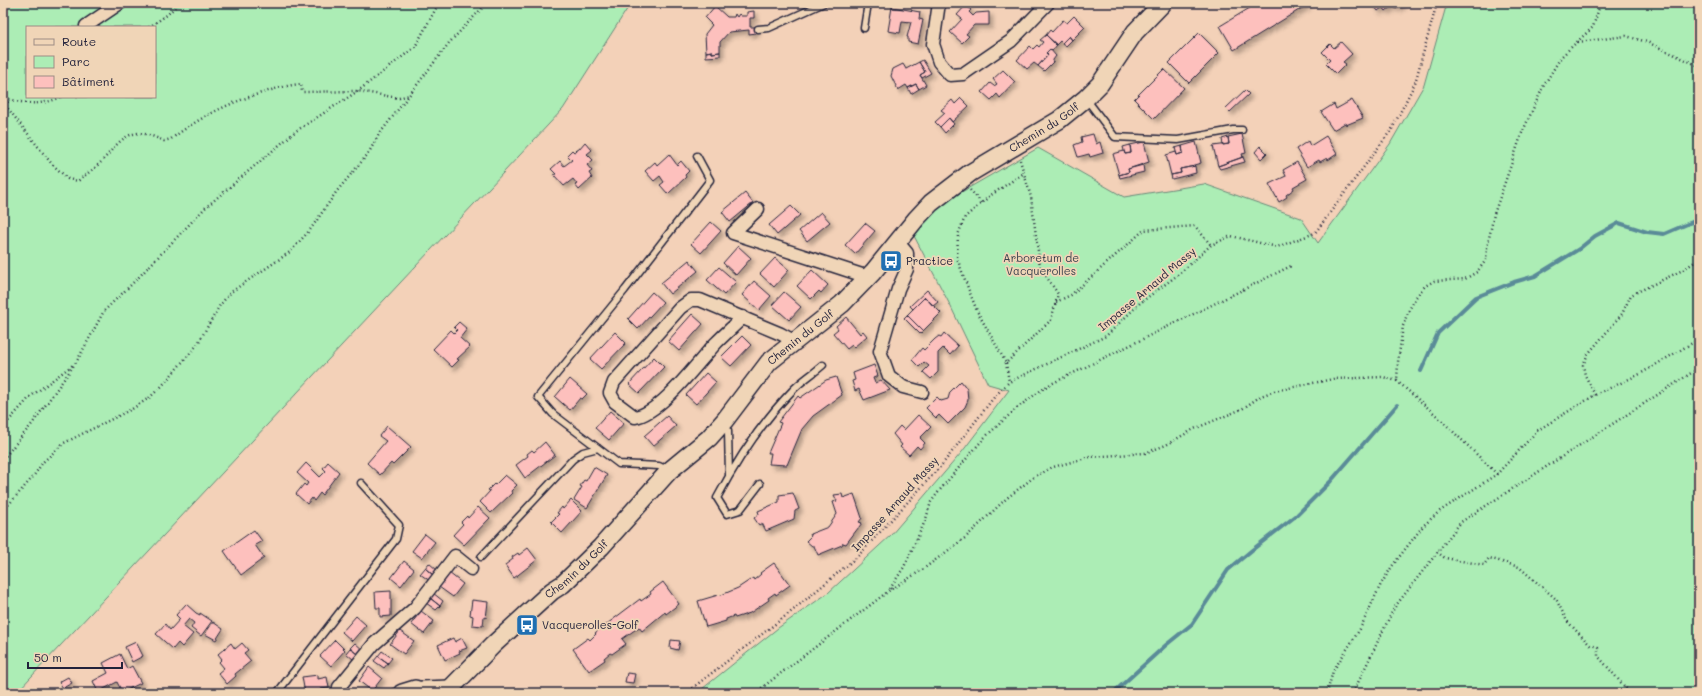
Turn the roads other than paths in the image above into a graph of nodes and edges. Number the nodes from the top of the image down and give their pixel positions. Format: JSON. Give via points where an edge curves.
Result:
{"nodes":[{"id":1,"x":120,"y":3,"type":"edge"},
{"id":2,"x":824,"y":3,"type":"edge"},
{"id":3,"x":868,"y":3,"type":"edge"},
{"id":4,"x":939,"y":3,"type":"edge"},
{"id":5,"x":1048,"y":3,"type":"edge"},
{"id":6,"x":1163,"y":3,"type":"edge"},
{"id":7,"x":86,"y":26,"type":"dead end"},
{"id":8,"x":864,"y":28,"type":"dead end"},
{"id":9,"x":758,"y":29,"type":"dead end"},
{"id":10,"x":1086,"y":98,"type":"junction"},
{"id":11,"x":1242,"y":130,"type":"dead end"},
{"id":12,"x":698,"y":156,"type":"dead end"},
{"id":13,"x":758,"y":209,"type":"dead end"},
{"id":14,"x":897,"y":242,"type":"junction"},
{"id":15,"x":868,"y":276,"type":"junction"},
{"id":16,"x":743,"y":317,"type":"junction"},
{"id":17,"x":794,"y":342,"type":"junction"},
{"id":18,"x":823,"y":365,"type":"dead end"},
{"id":19,"x":922,"y":392,"type":"dead end"},
{"id":20,"x":728,"y":431,"type":"dead end"},
{"id":21,"x":598,"y":448,"type":"junction"},
{"id":22,"x":669,"y":471,"type":"junction"},
{"id":23,"x":729,"y":475,"type":"junction"},
{"id":24,"x":361,"y":483,"type":"dead end"},
{"id":25,"x":760,"y":484,"type":"dead end"},
{"id":26,"x":481,"y":558,"type":"dead end"},
{"id":27,"x":471,"y":569,"type":"dead end"},
{"id":28,"x":448,"y":691,"type":"edge"},
{"id":29,"x":425,"y":692,"type":"edge"},
{"id":30,"x":277,"y":693,"type":"edge"},
{"id":31,"x":338,"y":693,"type":"edge"},
{"id":32,"x":402,"y":693,"type":"edge"}],
"edges":[{"from":1,"to":7,"type":"street"},
{"from":2,"to":9,"type":"lane","via":[[769,28]]},
{"from":3,"to":8,"type":"lane"},
{"from":4,"to":5,"type":"street","via":[[933,44],[939,62],[950,74],[963,74],[1011,41]]},
{"from":6,"to":10,"type":"street","name":"Chemin du Golf","via":[[1135,32],[1100,84]]},
{"from":10,"to":11,"type":"lane","via":[[1115,137],[1178,140]]},
{"from":10,"to":14,"type":"street","name":"Chemin du Golf","via":[[1059,120],[970,173],[940,195]]},
{"from":12,"to":21,"type":"lane","via":[[710,180],[538,397],[553,414]]},
{"from":13,"to":15,"type":"street","via":[[733,233]]},
{"from":14,"to":15,"type":"street","name":"Chemin du Golf"},
{"from":14,"to":19,"type":"street","via":[[906,253],[907,269],[898,289],[880,351],[889,376],[903,388]]},
{"from":15,"to":17,"type":"street","name":"Chemin du Golf","via":[[842,304]]},
{"from":16,"to":16,"type":"street","via":[[700,300],[691,300],[680,308],[614,382],[610,393],[615,402],[635,417],[661,403]]},
{"from":16,"to":17,"type":"street"},
{"from":17,"to":22,"type":"street","name":"Chemin du Golf","via":[[769,362],[709,438]]},
{"from":18,"to":23,"type":"lane","via":[[793,390],[764,424]]},
{"from":20,"to":23,"type":"lane"},
{"from":21,"to":22,"type":"lane","via":[[620,464],[659,466]]},
{"from":21,"to":26,"type":"lane","via":[[583,452],[573,459]]},
{"from":22,"to":28,"type":"street","name":"Chemin du Golf","via":[[584,565],[493,645]]},
{"from":23,"to":25,"type":"lane","via":[[717,498],[727,514],[740,510]]},
{"from":24,"to":30,"type":"lane","via":[[399,526],[396,538]]},
{"from":27,"to":31,"type":"street","via":[[454,556],[414,608],[374,644],[339,688]]},
{"from":28,"to":29,"type":"street","name":"Chemin du Golf"},
{"from":29,"to":32,"type":"street","name":"Chemin du Golf","via":[[415,689]]}]}
